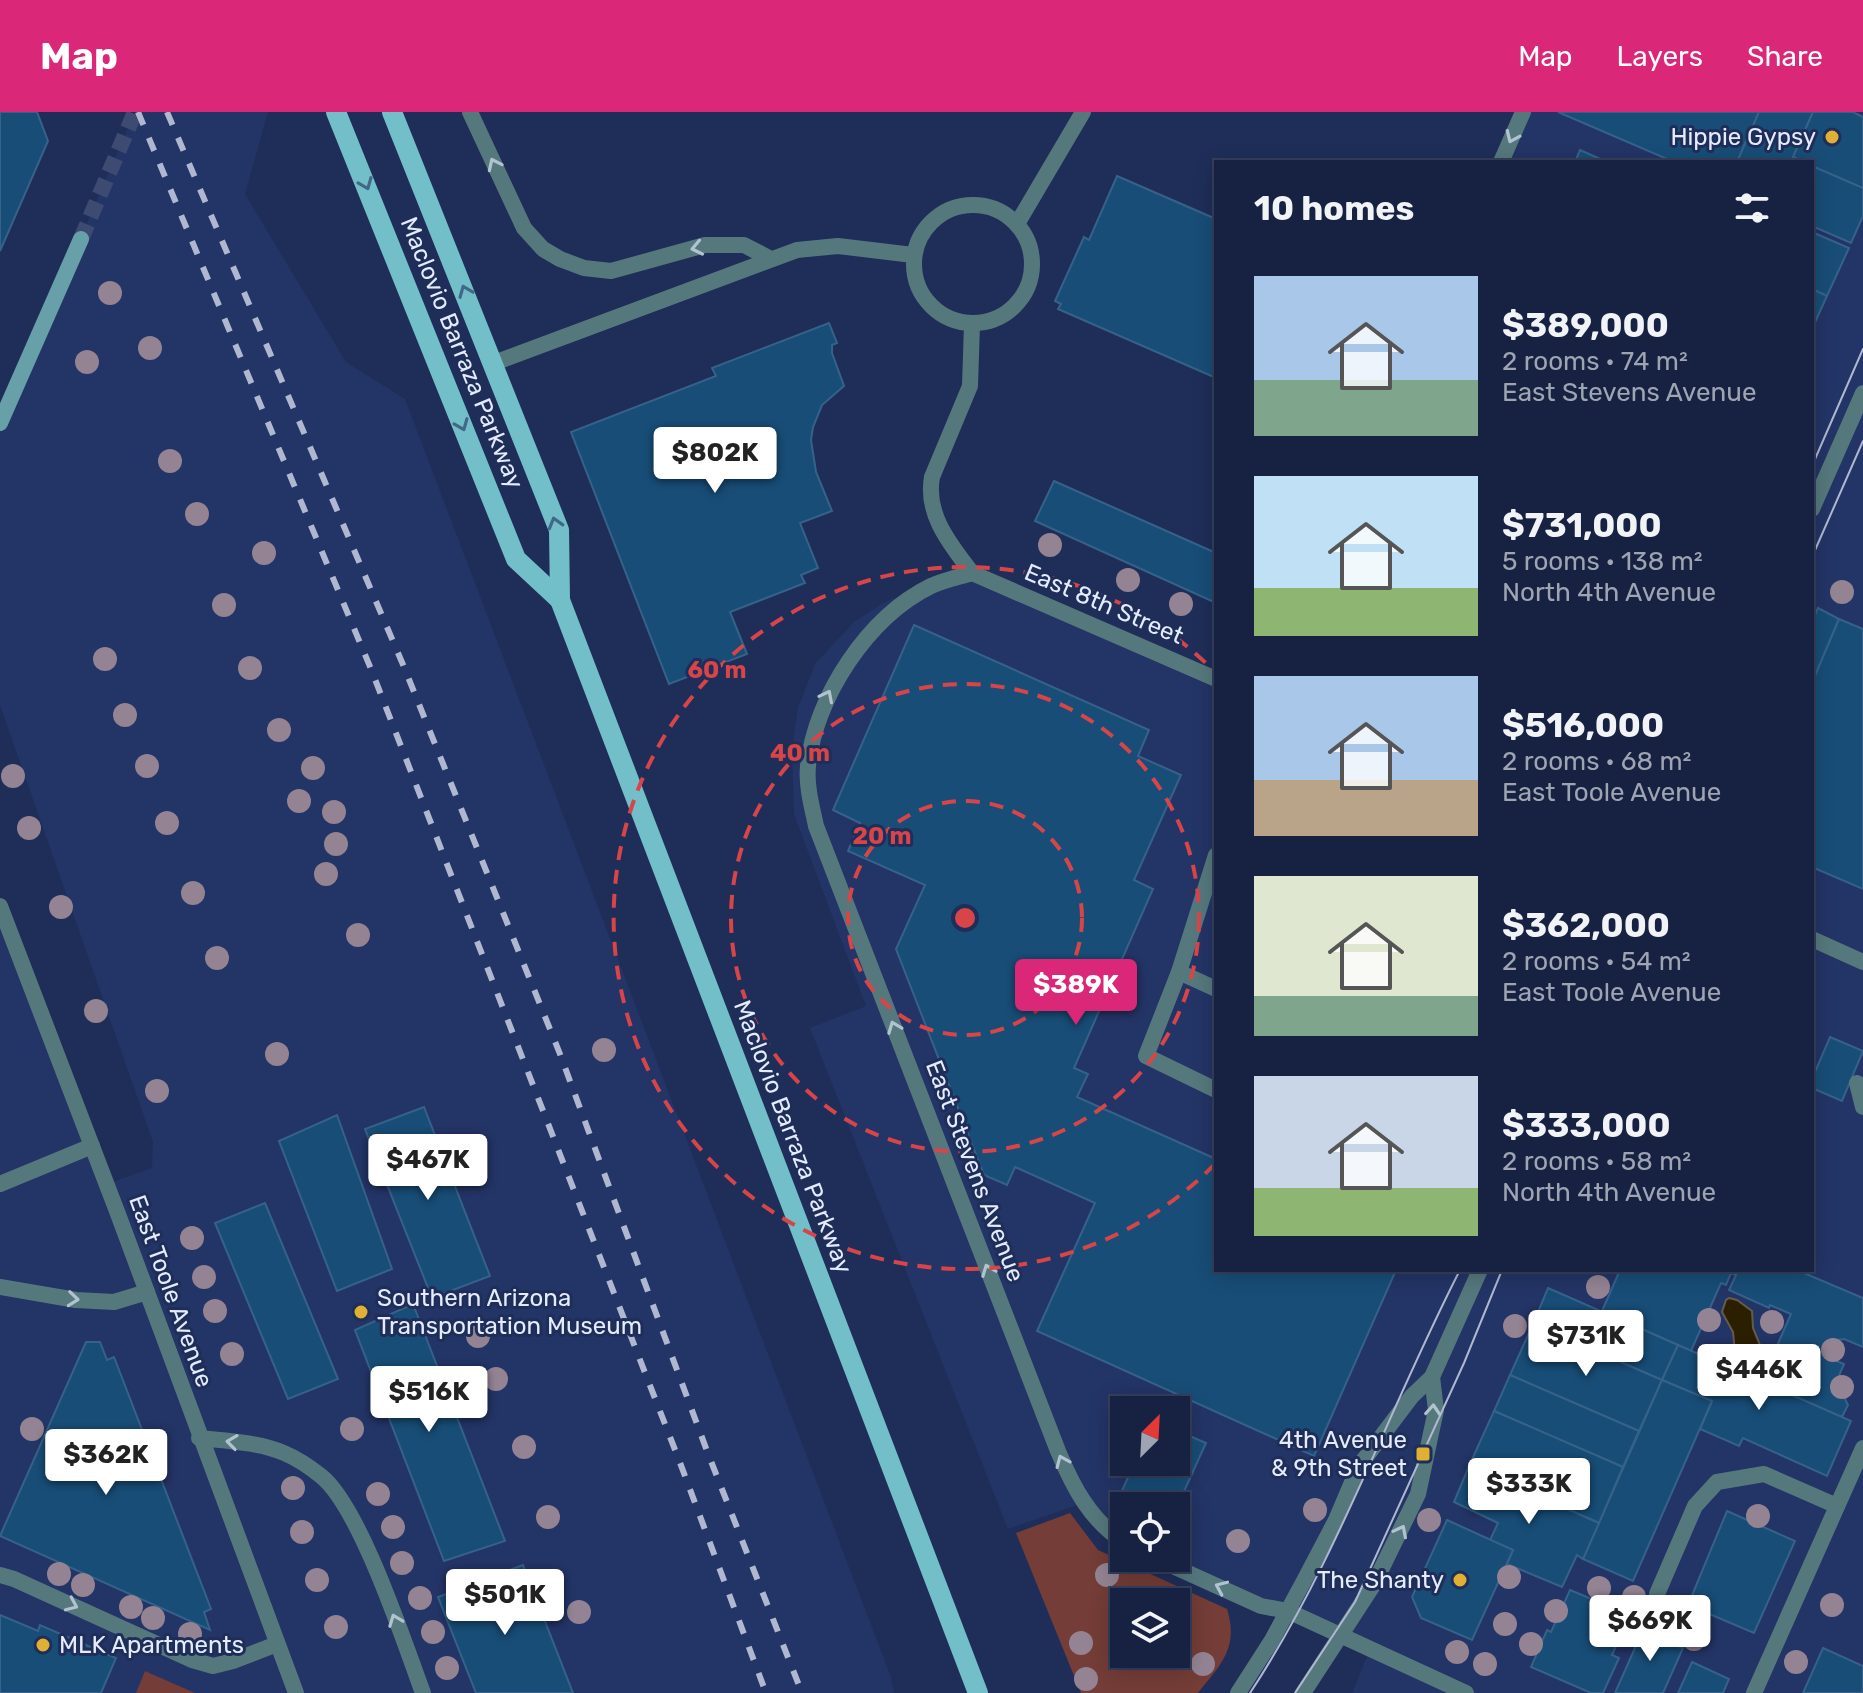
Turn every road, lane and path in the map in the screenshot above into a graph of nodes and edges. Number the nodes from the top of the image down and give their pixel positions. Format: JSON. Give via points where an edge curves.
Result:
{"nodes":[{"id":1,"x":336,"y":112,"type":"edge"},
{"id":2,"x":392,"y":112,"type":"edge"},
{"id":3,"x":470,"y":112,"type":"edge"},
{"id":4,"x":1083,"y":112,"type":"edge"},
{"id":5,"x":1523,"y":112,"type":"edge"},
{"id":6,"x":1502,"y":160,"type":"edge"},
{"id":7,"x":1017,"y":224,"type":"junction"},
{"id":8,"x":81,"y":239,"type":"tunnel mouth"},
{"id":9,"x":913,"y":255,"type":"junction"},
{"id":10,"x":771,"y":259,"type":"junction"},
{"id":11,"x":972,"y":324,"type":"junction"},
{"id":12,"x":494,"y":363,"type":"junction"},
{"id":13,"x":1863,"y":393,"type":"edge"},
{"id":14,"x":0,"y":423,"type":"edge"},
{"id":15,"x":1814,"y":504,"type":"edge"},
{"id":16,"x":972,"y":573,"type":"junction"},
{"id":17,"x":560,"y":600,"type":"junction"},
{"id":18,"x":1214,"y":678,"type":"edge"},
{"id":19,"x":1214,"y":861,"type":"edge"},
{"id":20,"x":0,"y":906,"type":"edge"},
{"id":21,"x":1814,"y":940,"type":"edge"},
{"id":22,"x":1863,"y":962,"type":"edge"},
{"id":23,"x":1179,"y":972,"type":"junction"},
{"id":24,"x":1214,"y":988,"type":"edge"},
{"id":25,"x":1857,"y":1083,"type":"dead end"},
{"id":26,"x":1214,"y":1089,"type":"edge"},
{"id":27,"x":1863,"y":1107,"type":"edge"},
{"id":28,"x":92,"y":1146,"type":"junction"},
{"id":29,"x":0,"y":1184,"type":"edge"},
{"id":30,"x":1479,"y":1272,"type":"edge"},
{"id":31,"x":0,"y":1287,"type":"edge"},
{"id":32,"x":147,"y":1292,"type":"junction"},
{"id":33,"x":1432,"y":1377,"type":"junction"},
{"id":34,"x":199,"y":1438,"type":"junction"},
{"id":35,"x":1863,"y":1448,"type":"edge"},
{"id":36,"x":1837,"y":1506,"type":"junction"},
{"id":37,"x":1110,"y":1531,"type":"edge"},
{"id":38,"x":1186,"y":1572,"type":"edge"},
{"id":39,"x":0,"y":1575,"type":"edge"},
{"id":40,"x":1657,"y":1594,"type":"dead end"},
{"id":41,"x":1288,"y":1611,"type":"junction"},
{"id":42,"x":1341,"y":1636,"type":"junction"},
{"id":43,"x":277,"y":1644,"type":"junction"},
{"id":44,"x":296,"y":1693,"type":"edge"},
{"id":45,"x":423,"y":1693,"type":"edge"},
{"id":46,"x":978,"y":1693,"type":"edge"},
{"id":47,"x":1238,"y":1693,"type":"edge"},
{"id":48,"x":1303,"y":1693,"type":"edge"},
{"id":49,"x":1466,"y":1693,"type":"edge"},
{"id":50,"x":1754,"y":1693,"type":"edge"}],
"edges":[{"from":1,"to":17,"type":"main road","name":"Maclovio Barraza Parkway","one_way":true,"via":[[516,559]]},
{"from":12,"to":2,"type":"main road","name":"Maclovio Barraza Parkway","one_way":true},
{"from":10,"to":3,"type":"street","one_way":true,"via":[[744,245],[705,245],[611,271],[560,259],[524,228]]},
{"from":4,"to":7,"type":"street"},
{"from":5,"to":6,"type":"street","one_way":true},
{"from":7,"to":9,"type":"street","via":[[983,205],[964,205],[930,222]]},
{"from":7,"to":11,"type":"street","via":[[1032,258],[1023,297],[1010,312]]},
{"from":8,"to":14,"type":"main road"},
{"from":9,"to":10,"type":"street","via":[[838,246]]},
{"from":9,"to":11,"type":"street","via":[[921,294],[934,310]]},
{"from":10,"to":12,"type":"street"},
{"from":11,"to":16,"type":"street","via":[[970,386],[930,489],[944,533]]},
{"from":17,"to":12,"type":"main road","name":"Maclovio Barraza Parkway","one_way":true,"via":[[559,530]]},
{"from":13,"to":15,"type":"street"},
{"from":16,"to":18,"type":"street","name":"East 8th Street"},
{"from":37,"to":16,"type":"street","name":"East Stevens Avenue","one_way":true,"via":[[1073,1486],[1058,1451],[816,826],[807,769],[821,708],[862,645],[890,615],[930,586]]},
{"from":17,"to":46,"type":"main road","name":"Maclovio Barraza Parkway"},
{"from":19,"to":23,"type":"street"},
{"from":20,"to":28,"type":"street","name":"East Toole Avenue"},
{"from":21,"to":22,"type":"street"},
{"from":23,"to":24,"type":"street"},
{"from":23,"to":26,"type":"street","via":[[1146,1056]]},
{"from":25,"to":27,"type":"street"},
{"from":28,"to":29,"type":"street"},
{"from":28,"to":32,"type":"street","name":"East Toole Avenue"},
{"from":30,"to":33,"type":"street"},
{"from":31,"to":32,"type":"street","one_way":true,"via":[[114,1302]]},
{"from":32,"to":34,"type":"street","name":"East Toole Avenue"},
{"from":33,"to":41,"type":"street","via":[[1359,1466]]},
{"from":42,"to":33,"type":"street","one_way":true,"via":[[1374,1584],[1418,1494],[1436,1410]]},
{"from":34,"to":43,"type":"street","name":"East Toole Avenue"},
{"from":45,"to":34,"type":"street","one_way":true,"via":[[352,1516],[323,1477],[284,1453]]},
{"from":35,"to":36,"type":"street"},
{"from":36,"to":40,"type":"street","via":[[1764,1474],[1717,1482],[1695,1506]]},
{"from":36,"to":50,"type":"street"},
{"from":41,"to":38,"type":"street","one_way":true,"via":[[1261,1606]]},
{"from":39,"to":43,"type":"street","one_way":true,"via":[[213,1666]]},
{"from":41,"to":42,"type":"street"},
{"from":41,"to":47,"type":"street"},
{"from":42,"to":48,"type":"street"},
{"from":42,"to":49,"type":"street"},
{"from":43,"to":44,"type":"street","name":"East Toole Avenue"}]}
